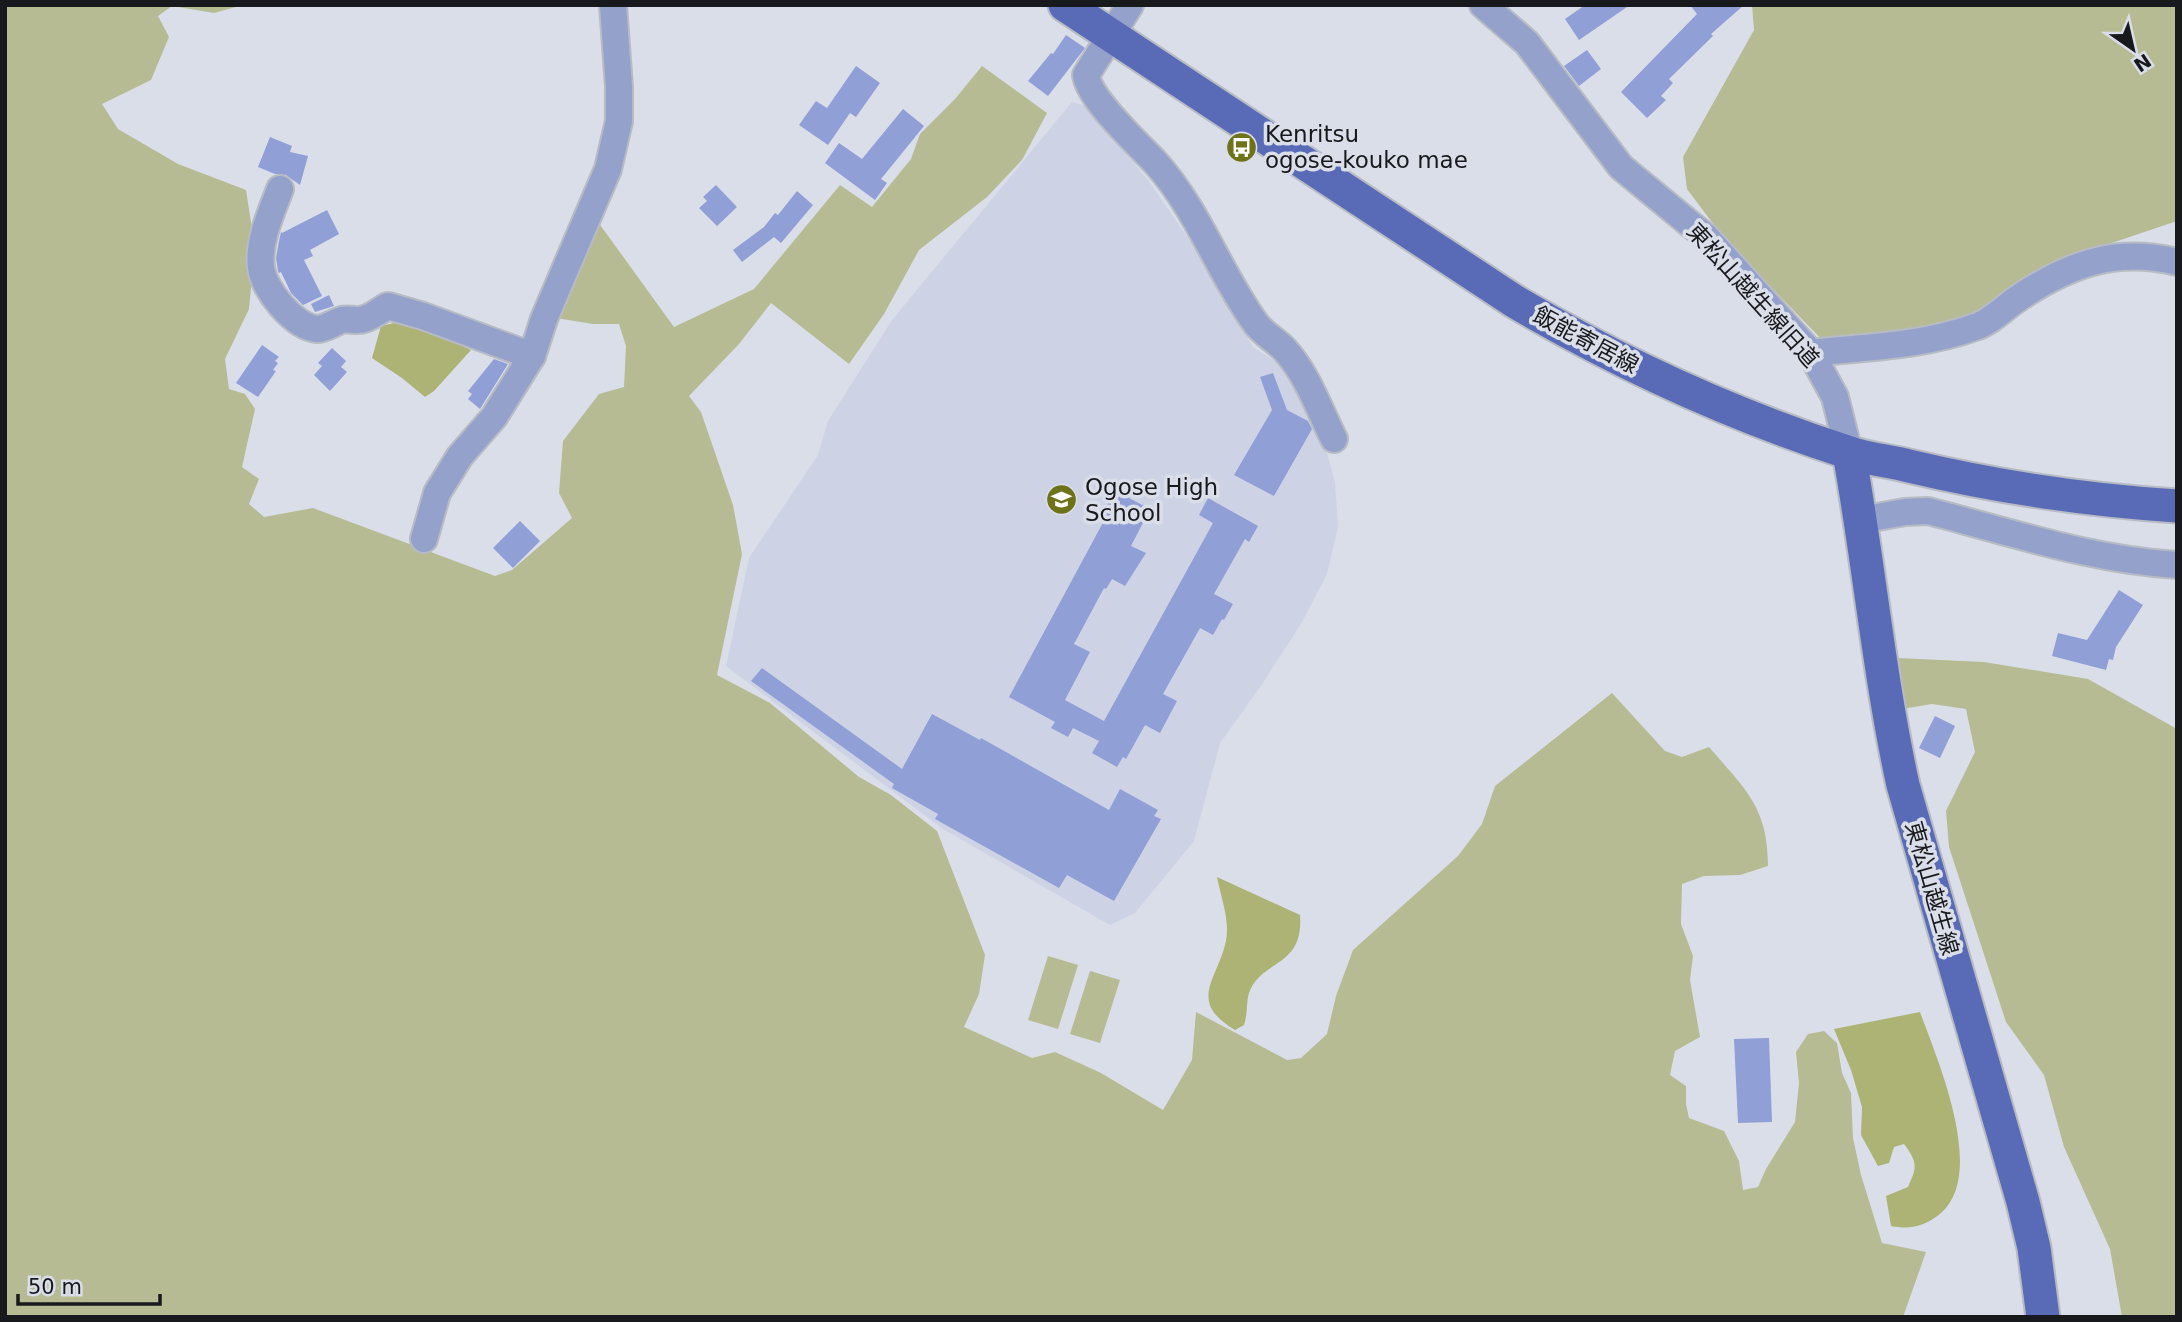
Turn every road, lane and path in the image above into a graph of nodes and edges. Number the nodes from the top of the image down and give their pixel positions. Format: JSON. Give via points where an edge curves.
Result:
{"nodes":[{"id":1,"x":613,"y":5,"type":"edge"},
{"id":2,"x":1065,"y":5,"type":"edge"},
{"id":3,"x":1129,"y":5,"type":"edge"},
{"id":4,"x":1483,"y":5,"type":"edge"},
{"id":5,"x":1110,"y":35,"type":"junction"},
{"id":6,"x":280,"y":189,"type":"dead end"},
{"id":7,"x":2177,"y":262,"type":"edge"},
{"id":8,"x":1811,"y":353,"type":"junction"},
{"id":9,"x":532,"y":356,"type":"junction"},
{"id":10,"x":1334,"y":439,"type":"dead end"},
{"id":11,"x":1849,"y":453,"type":"junction"},
{"id":12,"x":2177,"y":506,"type":"edge"},
{"id":13,"x":1861,"y":520,"type":"junction"},
{"id":14,"x":424,"y":539,"type":"dead end"},
{"id":15,"x":2177,"y":565,"type":"edge"},
{"id":16,"x":2043,"y":1317,"type":"edge"}],
"edges":[{"from":1,"to":9,"type":"street","via":[[620,87],[614,149]]},
{"from":2,"to":5,"type":"main road","name":"飯能寄居線"},
{"from":3,"to":5,"type":"street"},
{"from":4,"to":8,"type":"street","name":"東松山越生線旧道","via":[[1527,43],[1621,167],[1706,237]]},
{"from":5,"to":10,"type":"street","via":[[1086,75],[1087,84],[1161,169],[1253,320],[1298,366]]},
{"from":5,"to":11,"type":"main road","name":"飯能寄居線","via":[[1563,330],[1692,393]]},
{"from":6,"to":9,"type":"street","via":[[266,227],[261,268],[276,300],[294,318],[320,329],[344,319],[363,320],[387,306]]},
{"from":7,"to":8,"type":"street","via":[[2102,258],[2059,273],[1979,326],[1906,344]]},
{"from":8,"to":11,"type":"street","name":"東松山越生線旧道","via":[[1835,397]]},
{"from":9,"to":14,"type":"street","via":[[437,494]]},
{"from":11,"to":12,"type":"main road","name":"飯能寄居線","via":[[2031,491]]},
{"from":11,"to":13,"type":"main road","name":"東松山越生線"},
{"from":13,"to":15,"type":"street","via":[[1928,511],[2107,556]]},
{"from":13,"to":16,"type":"main road","name":"東松山越生線","via":[[1888,719],[1903,785],[2022,1202],[2034,1248]]}]}
